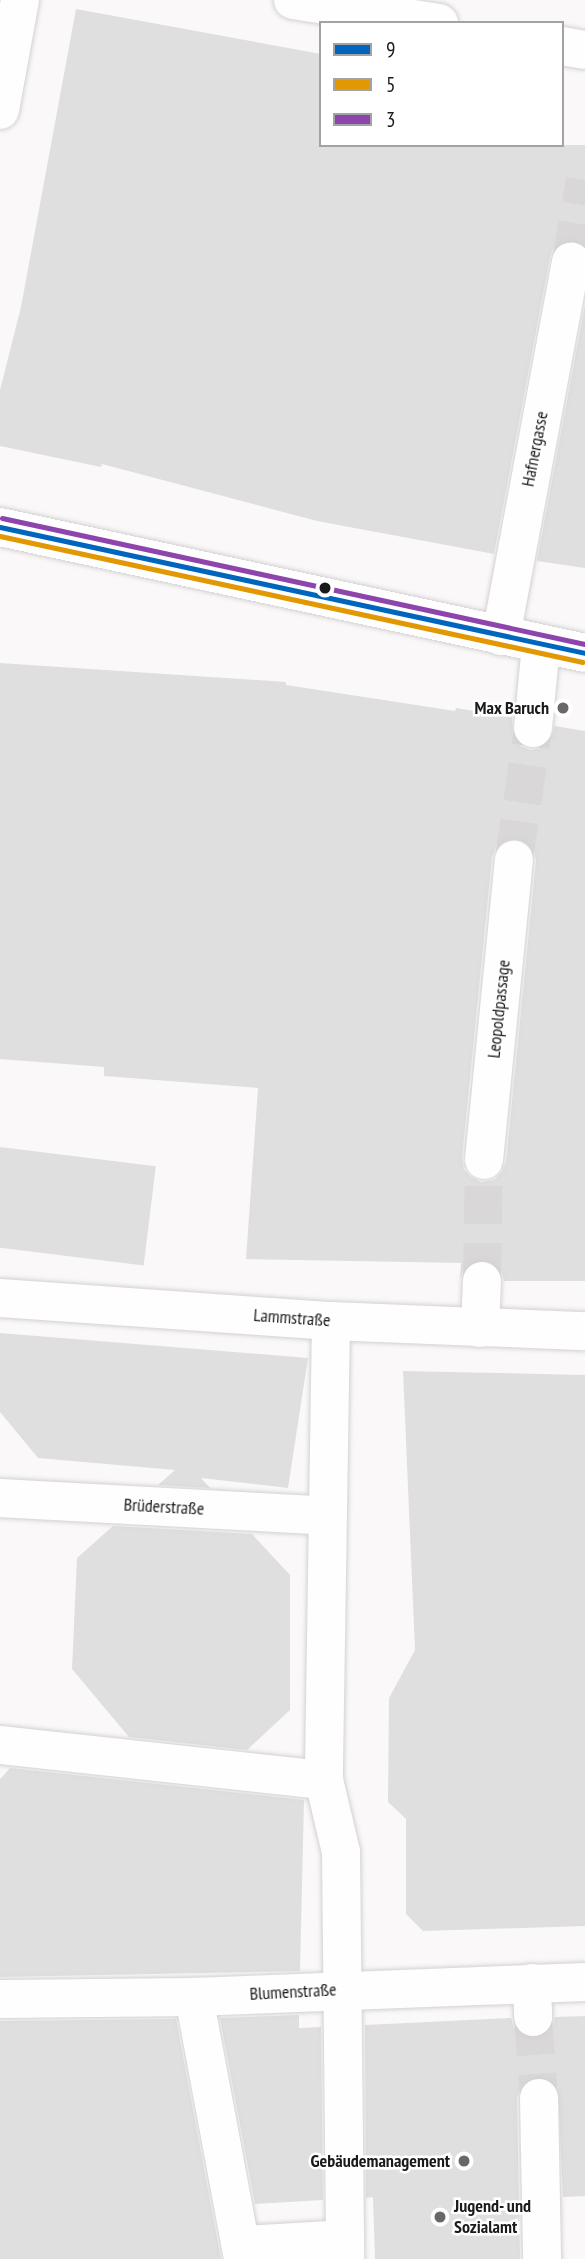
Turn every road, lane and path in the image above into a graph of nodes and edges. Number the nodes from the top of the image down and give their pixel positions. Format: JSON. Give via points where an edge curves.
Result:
{"nodes":[{"id":1,"x":20,"y":0,"type":"edge"},
{"id":2,"x":292,"y":0,"type":"edge"},
{"id":3,"x":425,"y":14,"type":"edge"},
{"id":4,"x":564,"y":46,"type":"edge"},
{"id":5,"x":585,"y":50,"type":"edge"},
{"id":6,"x":0,"y":110,"type":"edge"},
{"id":7,"x":570,"y":261,"type":"tunnel mouth"},
{"id":8,"x":0,"y":527,"type":"edge"},
{"id":9,"x":501,"y":636,"type":"junction"},
{"id":10,"x":541,"y":645,"type":"junction"},
{"id":11,"x":585,"y":653,"type":"edge"},
{"id":12,"x":533,"y":728,"type":"tunnel mouth"},
{"id":13,"x":514,"y":859,"type":"tunnel mouth"},
{"id":14,"x":484,"y":1160,"type":"tunnel mouth"},
{"id":15,"x":482,"y":1281,"type":"tunnel mouth"},
{"id":16,"x":0,"y":1298,"type":"edge"},
{"id":17,"x":331,"y":1321,"type":"junction"},
{"id":18,"x":480,"y":1328,"type":"junction"},
{"id":19,"x":585,"y":1331,"type":"edge"},
{"id":20,"x":0,"y":1498,"type":"edge"},
{"id":21,"x":328,"y":1517,"type":"junction"},
{"id":22,"x":0,"y":1745,"type":"edge"},
{"id":23,"x":324,"y":1780,"type":"junction"},
{"id":24,"x":585,"y":1982,"type":"edge"},
{"id":25,"x":341,"y":1990,"type":"junction"},
{"id":26,"x":194,"y":1997,"type":"junction"},
{"id":27,"x":0,"y":1999,"type":"edge"},
{"id":28,"x":539,"y":2098,"type":"tunnel mouth"},
{"id":29,"x":345,"y":2249,"type":"edge"},
{"id":30,"x":243,"y":2252,"type":"edge"},
{"id":31,"x":542,"y":2259,"type":"edge"}],
"edges":[{"from":1,"to":6,"type":"street"},
{"from":2,"to":3,"type":"street"},
{"from":4,"to":5,"type":"street"},
{"from":7,"to":9,"type":"street","name":"Hafnergasse"},
{"from":8,"to":9,"type":"street"},
{"from":9,"to":10,"type":"street"},
{"from":10,"to":11,"type":"street"},
{"from":10,"to":12,"type":"street"},
{"from":13,"to":14,"type":"street","name":"Leopoldpassage"},
{"from":15,"to":18,"type":"street"},
{"from":16,"to":17,"type":"street","name":"Lammstraße"},
{"from":17,"to":18,"type":"street","name":"Lammstraße"},
{"from":17,"to":21,"type":"street"},
{"from":18,"to":19,"type":"street","name":"Lammstraße"},
{"from":20,"to":21,"type":"street","name":"Brüderstraße"},
{"from":21,"to":23,"type":"street"},
{"from":22,"to":23,"type":"street"},
{"from":23,"to":25,"type":"street","via":[[341,1852]]},
{"from":24,"to":25,"type":"street","name":"Blumenstraße","via":[[532,2000]]},
{"from":25,"to":26,"type":"street","name":"Blumenstraße"},
{"from":25,"to":29,"type":"street"},
{"from":26,"to":27,"type":"street","name":"Blumenstraße"},
{"from":26,"to":30,"type":"street"},
{"from":28,"to":31,"type":"street"},
{"from":29,"to":30,"type":"street"}]}
